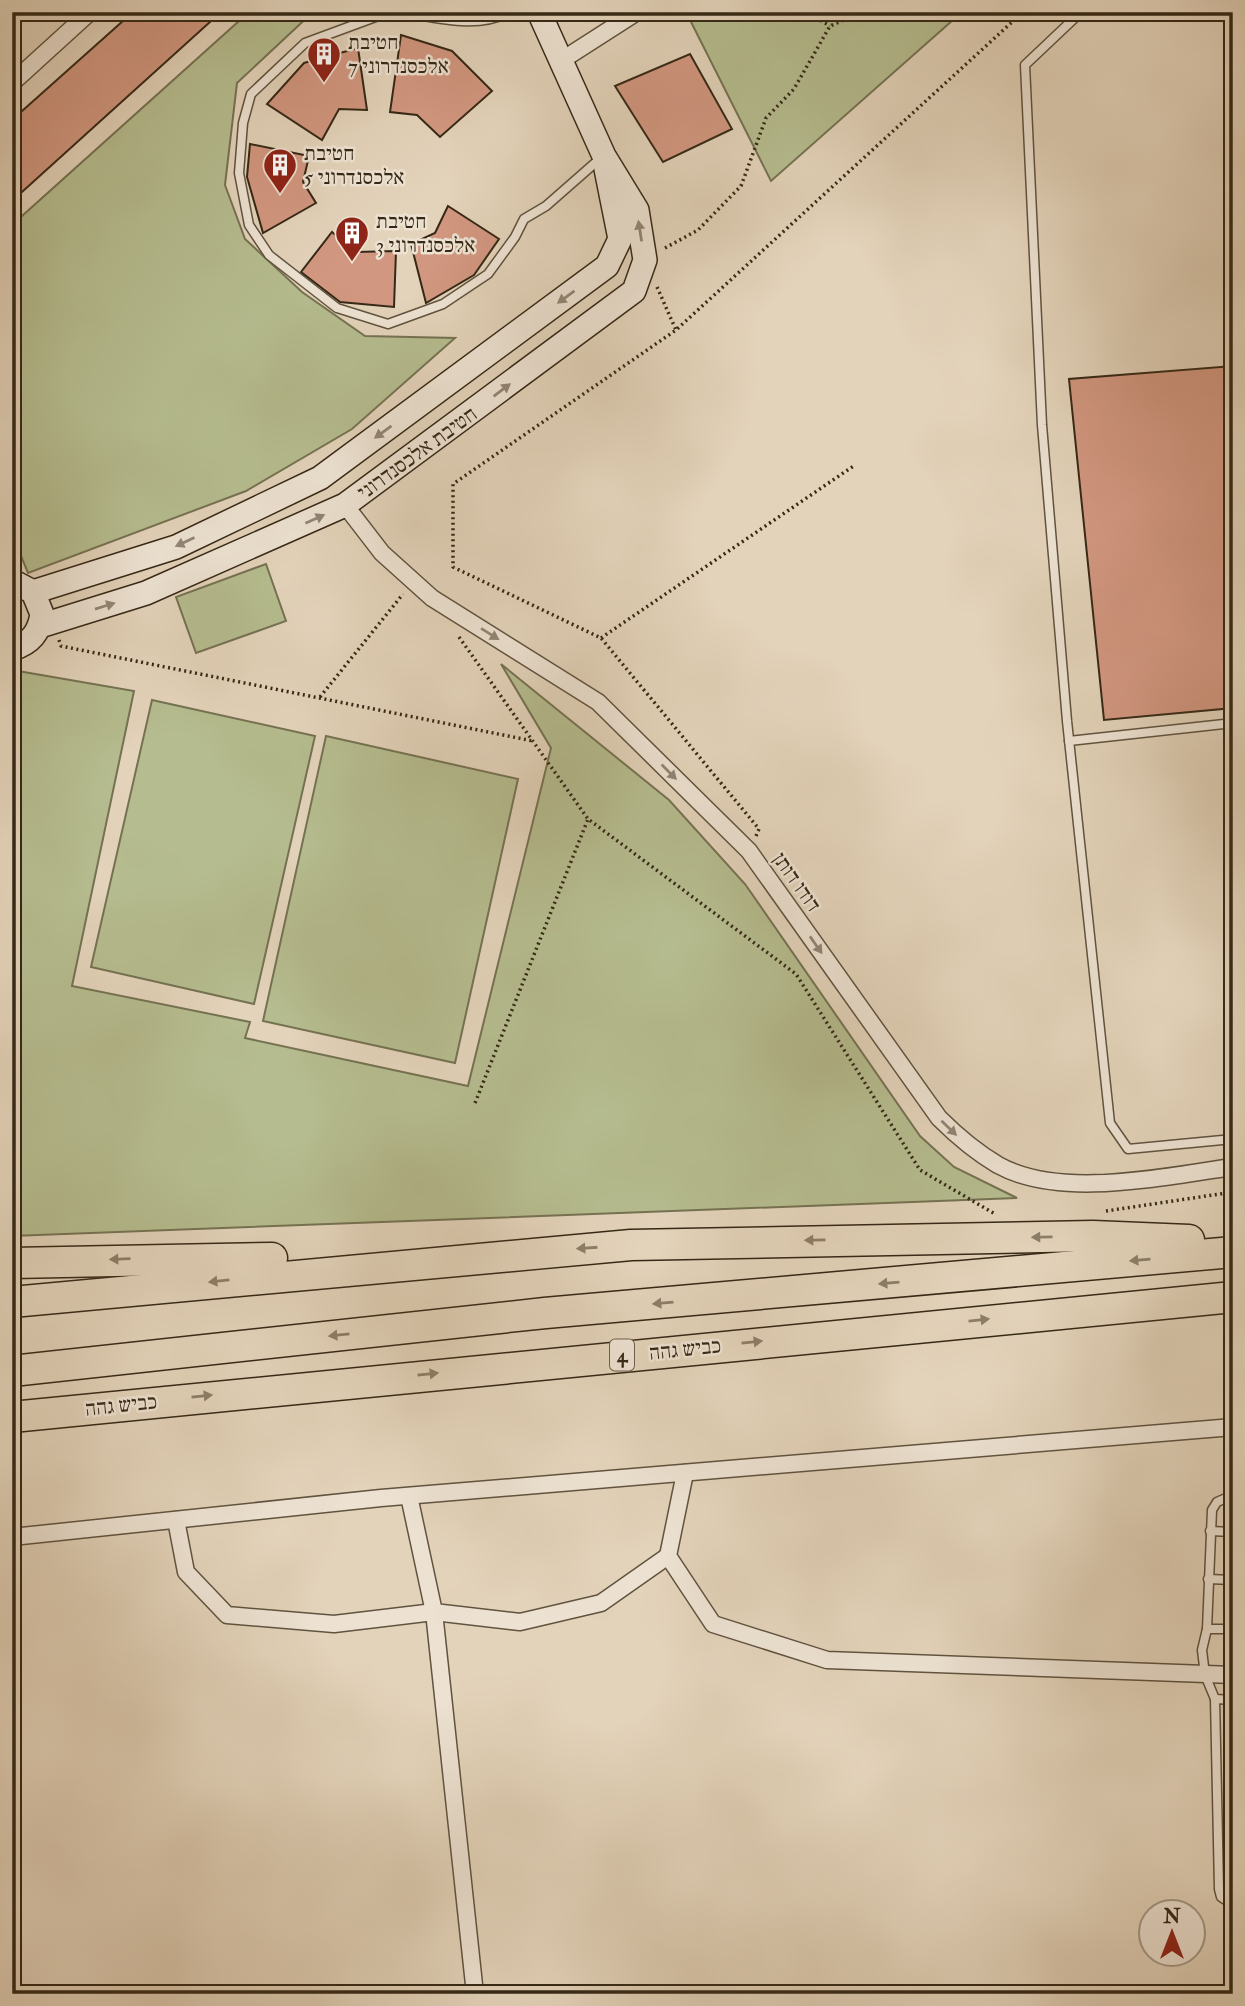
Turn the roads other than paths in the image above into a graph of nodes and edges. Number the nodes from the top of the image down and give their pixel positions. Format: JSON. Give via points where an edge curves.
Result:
{"nodes":[{"id":1,"x":90,"y":12,"type":"edge"},
{"id":2,"x":389,"y":12,"type":"edge"},
{"id":3,"x":399,"y":12,"type":"edge"},
{"id":4,"x":509,"y":12,"type":"edge"},
{"id":5,"x":538,"y":12,"type":"edge"},
{"id":6,"x":637,"y":12,"type":"edge"},
{"id":7,"x":1081,"y":12,"type":"edge"},
{"id":8,"x":559,"y":62,"type":"junction"},
{"id":9,"x":12,"y":83,"type":"edge"},
{"id":10,"x":604,"y":156,"type":"junction"},
{"id":11,"x":345,"y":505,"type":"junction"},
{"id":12,"x":18,"y":583,"type":"edge"},
{"id":13,"x":40,"y":626,"type":"junction"},
{"id":14,"x":12,"y":649,"type":"edge"},
{"id":15,"x":1233,"y":723,"type":"edge"},
{"id":16,"x":1069,"y":741,"type":"junction"},
{"id":17,"x":1233,"y":1139,"type":"edge"},
{"id":18,"x":1233,"y":1167,"type":"edge"},
{"id":19,"x":1233,"y":1241,"type":"edge"},
{"id":20,"x":531,"y":1252,"type":"junction"},
{"id":21,"x":1233,"y":1252,"type":"edge"},
{"id":22,"x":12,"y":1263,"type":"edge"},
{"id":23,"x":1233,"y":1297,"type":"edge"},
{"id":24,"x":12,"y":1302,"type":"edge"},
{"id":25,"x":12,"y":1371,"type":"edge"},
{"id":26,"x":12,"y":1417,"type":"edge"},
{"id":27,"x":1233,"y":1427,"type":"edge"},
{"id":28,"x":685,"y":1473,"type":"junction"},
{"id":29,"x":1233,"y":1495,"type":"edge"},
{"id":30,"x":409,"y":1496,"type":"junction"},
{"id":31,"x":176,"y":1520,"type":"junction"},
{"id":32,"x":1210,"y":1531,"type":"junction"},
{"id":33,"x":1233,"y":1532,"type":"edge"},
{"id":34,"x":12,"y":1537,"type":"edge"},
{"id":35,"x":668,"y":1556,"type":"junction"},
{"id":36,"x":1208,"y":1579,"type":"junction"},
{"id":37,"x":1233,"y":1580,"type":"edge"},
{"id":38,"x":434,"y":1612,"type":"junction"},
{"id":39,"x":1207,"y":1629,"type":"junction"},
{"id":40,"x":1233,"y":1629,"type":"edge"},
{"id":41,"x":1205,"y":1675,"type":"junction"},
{"id":42,"x":1233,"y":1675,"type":"edge"},
{"id":43,"x":1215,"y":1699,"type":"junction"},
{"id":44,"x":1233,"y":1700,"type":"edge"},
{"id":45,"x":1233,"y":1905,"type":"edge"},
{"id":46,"x":475,"y":1994,"type":"edge"}],
"edges":[{"from":1,"to":9,"type":"street"},
{"from":2,"to":10,"type":"lane","via":[[305,43],[251,94],[243,123],[239,173],[249,225],[269,255],[337,308],[388,324],[443,304],[488,274],[524,219]]},
{"from":3,"to":4,"type":"lane","via":[[495,20]]},
{"from":5,"to":8,"type":"street","name":"חטיבת אלכסנדרוני"},
{"from":6,"to":8,"type":"street"},
{"from":7,"to":16,"type":"lane","via":[[1025,65],[1042,425]]},
{"from":8,"to":10,"type":"street","name":"חטיבת אלכסנדרוני"},
{"from":11,"to":10,"type":"street","name":"חטיבת אלכסנדרוני","one_way":true,"via":[[634,291],[645,260],[637,210]]},
{"from":10,"to":12,"type":"street","name":"חטיבת אלכסנדרוני","one_way":true,"via":[[620,239],[607,266],[320,478],[176,547]]},
{"from":13,"to":11,"type":"street","name":"חטיבת אלכסנדרוני","one_way":true,"via":[[146,593]]},
{"from":11,"to":18,"type":"street","name":"דודו דותן","one_way":true,"via":[[382,553],[432,598],[598,702],[749,851],[939,1118],[960,1139],[999,1165],[1037,1178],[1104,1182]]},
{"from":12,"to":13,"type":"street","via":[[42,614]]},
{"from":13,"to":14,"type":"street","via":[[25,644]]},
{"from":15,"to":16,"type":"lane"},
{"from":16,"to":17,"type":"lane","via":[[1110,1123],[1128,1149]]},
{"from":19,"to":20,"type":"highway","one_way":true,"via":[[1093,1236],[777,1240]]},
{"from":20,"to":22,"type":"highway","one_way":true},
{"from":20,"to":24,"type":"highway","one_way":true},
{"from":21,"to":25,"type":"highway","one_way":true,"via":[[545,1313]]},
{"from":26,"to":23,"type":"highway","name":"כביש גהה","number":"4","one_way":true},
{"from":27,"to":28,"type":"street"},
{"from":28,"to":30,"type":"street"},
{"from":28,"to":35,"type":"street"},
{"from":29,"to":32,"type":"lane","via":[[1217,1502]]},
{"from":30,"to":31,"type":"street"},
{"from":30,"to":38,"type":"street"},
{"from":31,"to":34,"type":"street"},
{"from":31,"to":38,"type":"street","via":[[187,1572],[227,1615],[334,1624]]},
{"from":32,"to":33,"type":"lane"},
{"from":32,"to":36,"type":"lane"},
{"from":35,"to":38,"type":"street","via":[[601,1603],[520,1622]]},
{"from":35,"to":41,"type":"street","via":[[713,1624],[827,1660]]},
{"from":36,"to":37,"type":"lane"},
{"from":36,"to":39,"type":"lane"},
{"from":38,"to":46,"type":"street"},
{"from":39,"to":40,"type":"lane"},
{"from":39,"to":41,"type":"lane","via":[[1202,1650]]},
{"from":41,"to":42,"type":"street"},
{"from":41,"to":43,"type":"lane"},
{"from":43,"to":44,"type":"lane"},
{"from":43,"to":45,"type":"lane","via":[[1219,1889],[1221,1897]]}]}
